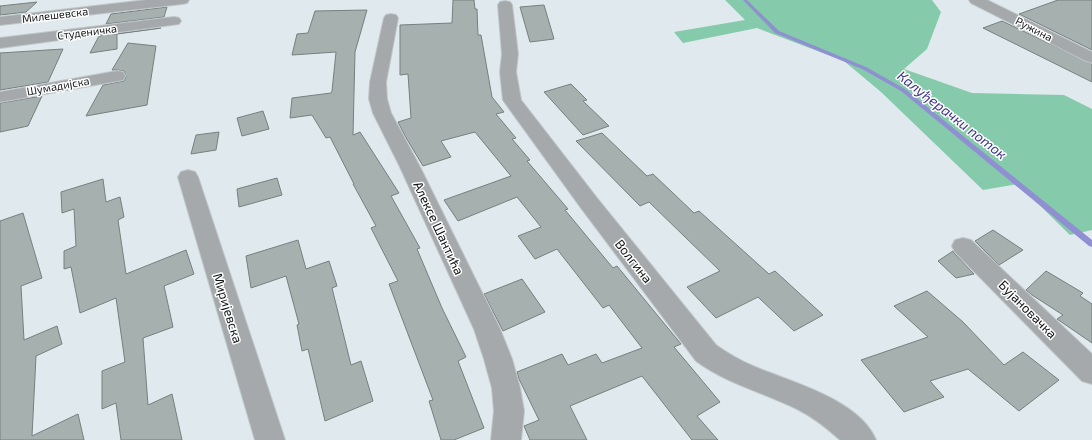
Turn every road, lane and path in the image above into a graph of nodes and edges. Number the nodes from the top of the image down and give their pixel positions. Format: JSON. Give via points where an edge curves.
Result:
{"nodes":[{"id":1,"x":182,"y":0,"type":"edge"},
{"id":2,"x":986,"y":1,"type":"edge"},
{"id":3,"x":506,"y":6,"type":"dead end"},
{"id":4,"x":391,"y":18,"type":"dead end"},
{"id":5,"x":0,"y":21,"type":"edge"},
{"id":6,"x":174,"y":21,"type":"dead end"},
{"id":7,"x":0,"y":43,"type":"edge"},
{"id":8,"x":1092,"y":58,"type":"edge"},
{"id":9,"x":117,"y":76,"type":"dead end"},
{"id":10,"x":0,"y":97,"type":"edge"},
{"id":11,"x":188,"y":177,"type":"dead end"},
{"id":12,"x":963,"y":246,"type":"dead end"},
{"id":13,"x":1092,"y":372,"type":"edge"},
{"id":14,"x":270,"y":440,"type":"edge"},
{"id":15,"x":506,"y":440,"type":"edge"},
{"id":16,"x":862,"y":440,"type":"edge"}],
"edges":[{"from":1,"to":5,"type":"street","name":"Милешевска"},
{"from":2,"to":8,"type":"street","name":"Ружина"},
{"from":3,"to":16,"type":"street","name":"Волгина","via":[[510,54],[508,72],[512,100],[706,353],[720,365],[807,400],[842,422]]},
{"from":4,"to":15,"type":"street","name":"Алексе Шантића","via":[[378,82],[378,99],[382,113],[487,329],[498,358],[509,411]]},
{"from":6,"to":7,"type":"street","name":"Студеничка"},
{"from":9,"to":10,"type":"street","name":"Шумадијска"},
{"from":11,"to":14,"type":"street","name":"Миријевска"},
{"from":12,"to":13,"type":"street","name":"Бујановачка"}]}
